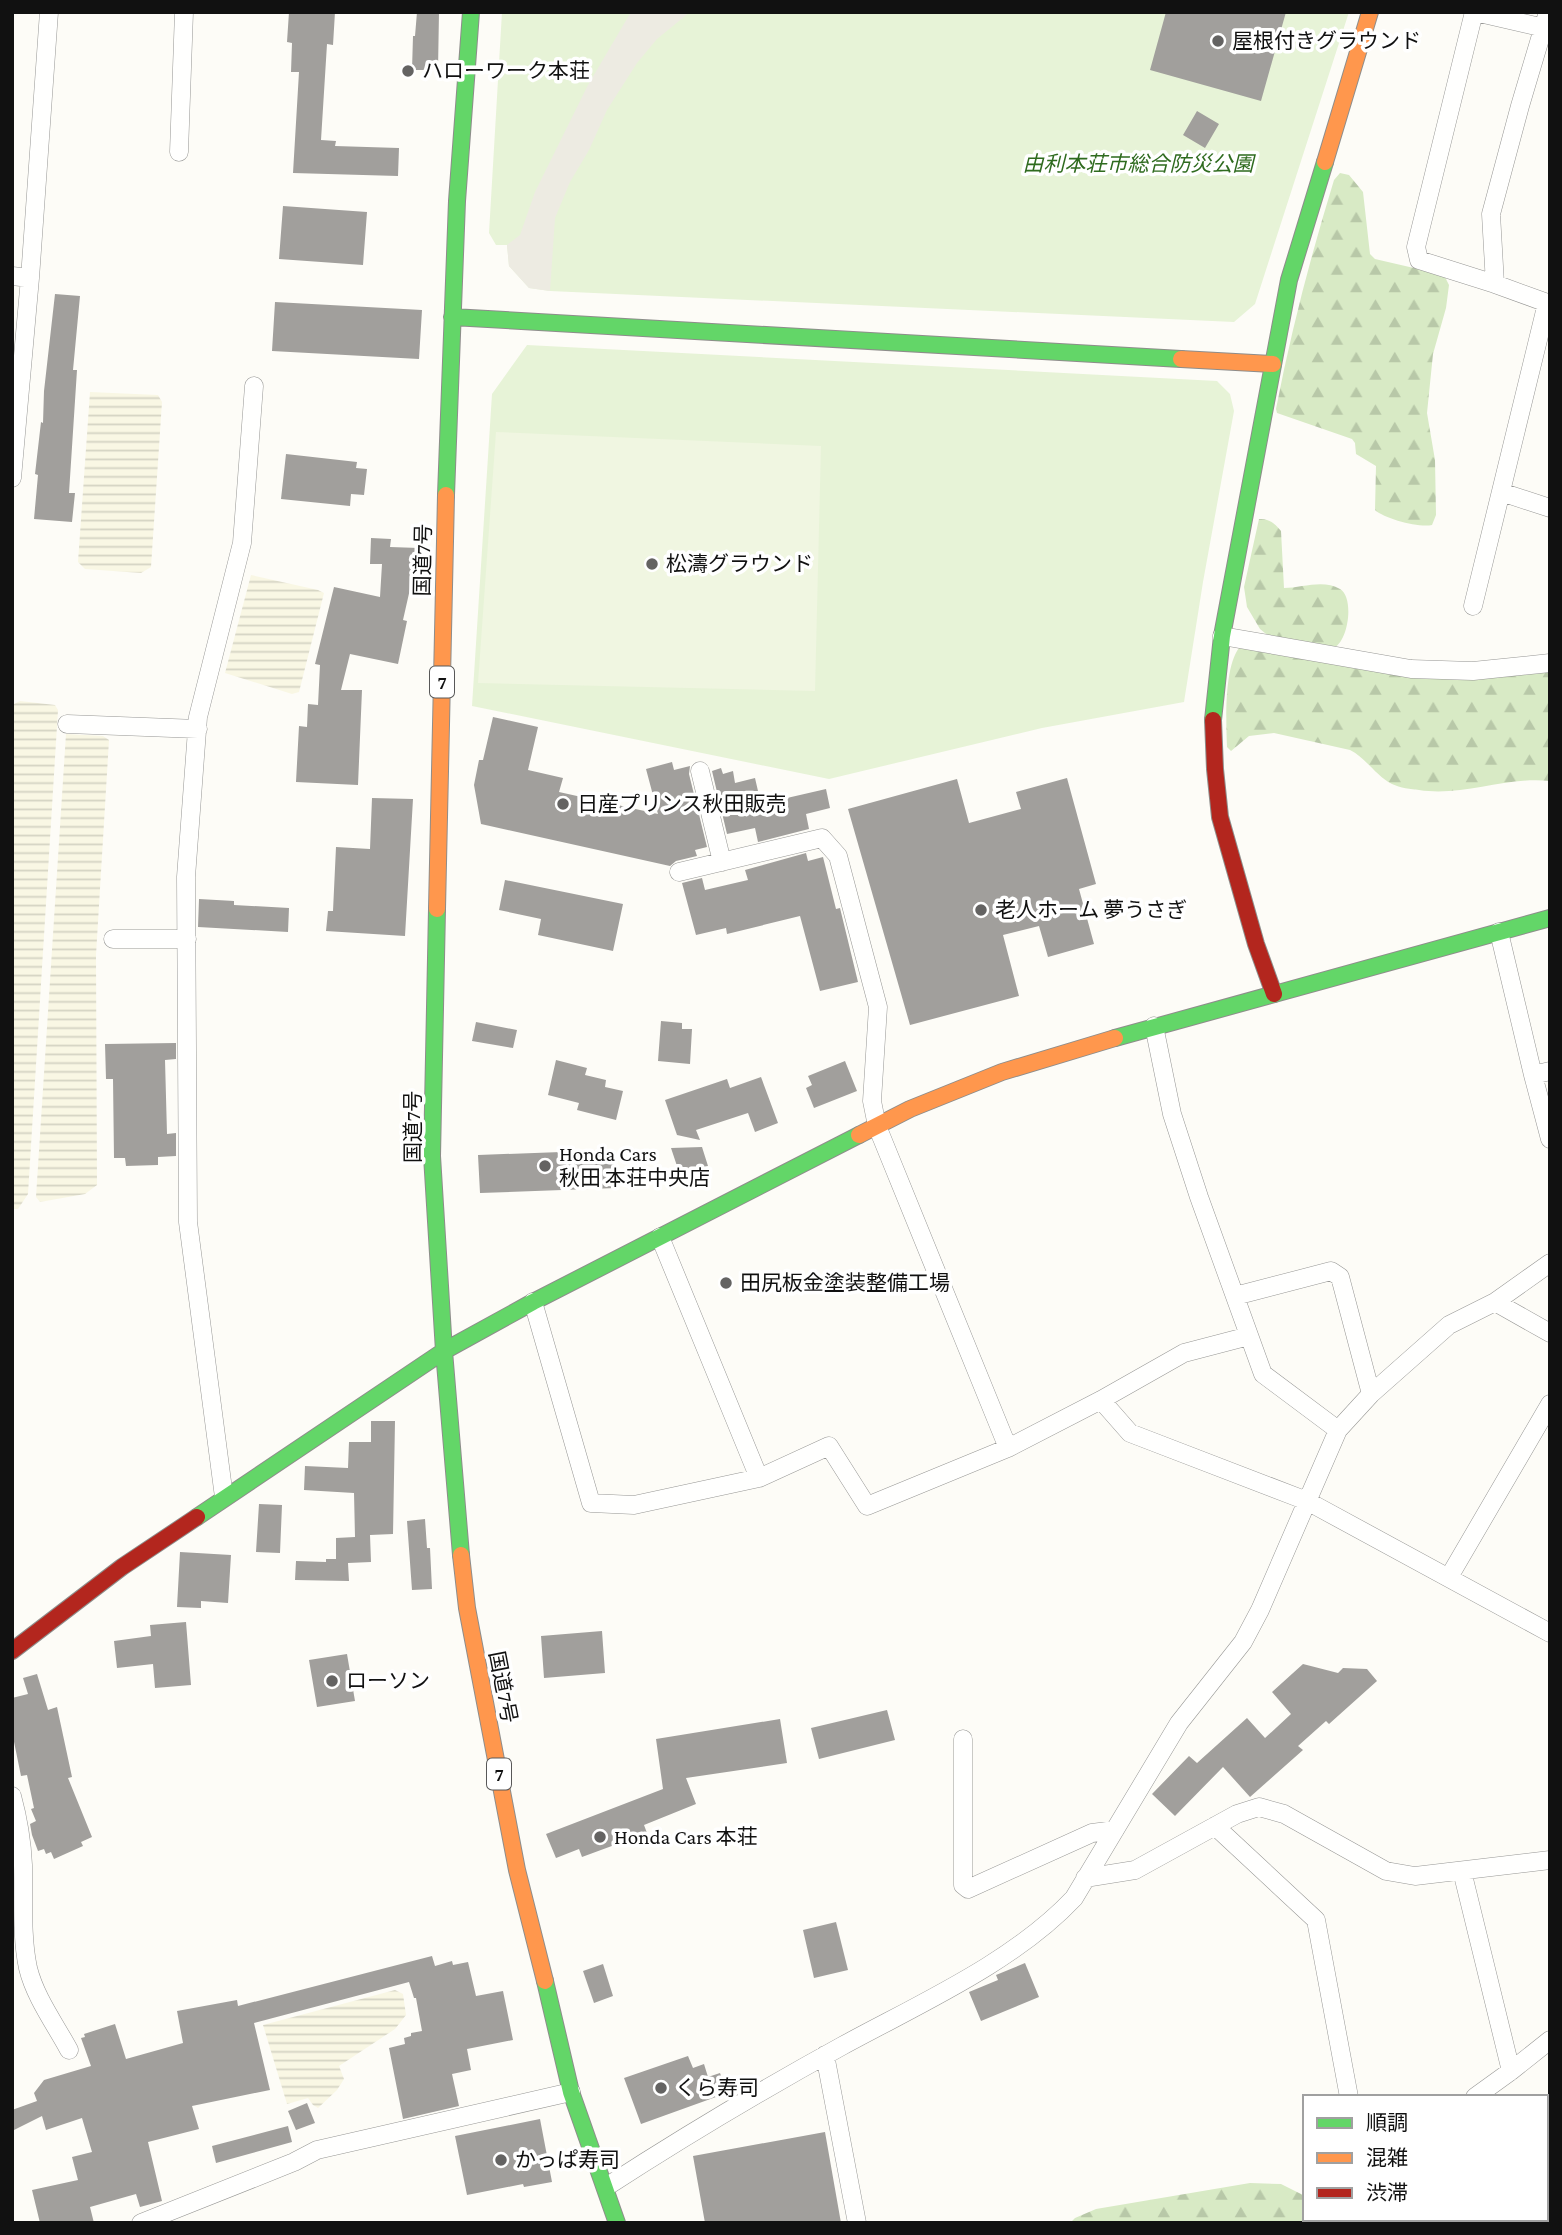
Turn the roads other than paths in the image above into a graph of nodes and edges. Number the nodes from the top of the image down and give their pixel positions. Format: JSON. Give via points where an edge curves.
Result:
{"nodes":[{"id":1,"x":49,"y":12,"type":"edge"},
{"id":2,"x":184,"y":12,"type":"edge"},
{"id":3,"x":471,"y":12,"type":"edge"},
{"id":4,"x":1370,"y":12,"type":"edge"},
{"id":5,"x":1474,"y":12,"type":"edge"},
{"id":6,"x":1546,"y":20,"type":"edge"},
{"id":7,"x":179,"y":152,"type":"dead end"},
{"id":8,"x":21,"y":277,"type":"edge"},
{"id":9,"x":1495,"y":284,"type":"junction"},
{"id":10,"x":1549,"y":303,"type":"edge"},
{"id":11,"x":452,"y":317,"type":"junction"},
{"id":12,"x":1273,"y":364,"type":"junction"},
{"id":13,"x":254,"y":386,"type":"dead end"},
{"id":14,"x":12,"y":478,"type":"edge"},
{"id":15,"x":1501,"y":492,"type":"junction"},
{"id":16,"x":1550,"y":508,"type":"edge"},
{"id":17,"x":1473,"y":606,"type":"dead end"},
{"id":18,"x":1222,"y":636,"type":"junction"},
{"id":19,"x":1550,"y":663,"type":"edge"},
{"id":20,"x":68,"y":724,"type":"dead end"},
{"id":21,"x":198,"y":729,"type":"junction"},
{"id":22,"x":701,"y":771,"type":"dead end"},
{"id":23,"x":722,"y":862,"type":"junction"},
{"id":24,"x":679,"y":872,"type":"dead end"},
{"id":25,"x":1550,"y":918,"type":"edge"},
{"id":26,"x":1499,"y":932,"type":"junction"},
{"id":27,"x":113,"y":939,"type":"dead end"},
{"id":28,"x":187,"y":939,"type":"junction"},
{"id":29,"x":1274,"y":993,"type":"junction"},
{"id":30,"x":1154,"y":1026,"type":"junction"},
{"id":31,"x":1541,"y":1073,"type":"edge"},
{"id":32,"x":877,"y":1126,"type":"junction"},
{"id":33,"x":1550,"y":1139,"type":"edge"},
{"id":34,"x":660,"y":1237,"type":"junction"},
{"id":35,"x":1550,"y":1263,"type":"edge"},
{"id":36,"x":1235,"y":1296,"type":"junction"},
{"id":37,"x":533,"y":1302,"type":"junction"},
{"id":38,"x":1495,"y":1302,"type":"junction"},
{"id":39,"x":1550,"y":1333,"type":"edge"},
{"id":40,"x":1249,"y":1336,"type":"junction"},
{"id":41,"x":444,"y":1351,"type":"junction"},
{"id":42,"x":1371,"y":1394,"type":"junction"},
{"id":43,"x":1101,"y":1400,"type":"junction"},
{"id":44,"x":1550,"y":1404,"type":"edge"},
{"id":45,"x":1338,"y":1430,"type":"junction"},
{"id":46,"x":1008,"y":1448,"type":"junction"},
{"id":47,"x":760,"y":1478,"type":"junction"},
{"id":48,"x":224,"y":1497,"type":"junction"},
{"id":49,"x":1307,"y":1501,"type":"junction"},
{"id":50,"x":1449,"y":1577,"type":"junction"},
{"id":51,"x":1550,"y":1633,"type":"edge"},
{"id":52,"x":12,"y":1651,"type":"edge"},
{"id":53,"x":963,"y":1739,"type":"dead end"},
{"id":54,"x":12,"y":1796,"type":"edge"},
{"id":55,"x":1215,"y":1826,"type":"junction"},
{"id":56,"x":1115,"y":1829,"type":"junction"},
{"id":57,"x":1550,"y":1860,"type":"edge"},
{"id":58,"x":1462,"y":1871,"type":"junction"},
{"id":59,"x":1085,"y":1878,"type":"junction"},
{"id":60,"x":1550,"y":2040,"type":"edge"},
{"id":61,"x":69,"y":2050,"type":"dead end"},
{"id":62,"x":825,"y":2055,"type":"junction"},
{"id":63,"x":1511,"y":2071,"type":"junction"},
{"id":64,"x":571,"y":2092,"type":"junction"},
{"id":65,"x":1349,"y":2095,"type":"edge"},
{"id":66,"x":1478,"y":2095,"type":"edge"},
{"id":67,"x":606,"y":2187,"type":"junction"},
{"id":68,"x":141,"y":2223,"type":"edge"},
{"id":69,"x":617,"y":2223,"type":"edge"},
{"id":70,"x":857,"y":2223,"type":"edge"}],
"edges":[{"from":1,"to":8,"type":"street"},
{"from":2,"to":7,"type":"street"},
{"from":3,"to":11,"type":"main road","name":"国道7号","number":"7"},
{"from":4,"to":12,"type":"main road","via":[[1289,281]]},
{"from":5,"to":6,"type":"street"},
{"from":5,"to":9,"type":"street","via":[[1416,247],[1419,260]]},
{"from":6,"to":9,"type":"street","via":[[1491,214]]},
{"from":8,"to":14,"type":"street"},
{"from":9,"to":10,"type":"street"},
{"from":10,"to":15,"type":"street"},
{"from":11,"to":12,"type":"main road"},
{"from":11,"to":41,"type":"main road","name":"国道7号","number":"7","via":[[432,1156]]},
{"from":12,"to":18,"type":"main road"},
{"from":13,"to":21,"type":"street","via":[[242,543]]},
{"from":15,"to":16,"type":"street"},
{"from":15,"to":17,"type":"street"},
{"from":18,"to":19,"type":"street","via":[[1411,669],[1473,671]]},
{"from":18,"to":29,"type":"main road","via":[[1213,711],[1220,817]]},
{"from":20,"to":21,"type":"street"},
{"from":21,"to":28,"type":"street","via":[[186,877]]},
{"from":22,"to":23,"type":"street"},
{"from":23,"to":24,"type":"street"},
{"from":23,"to":32,"type":"street","via":[[822,838],[838,856],[878,1007],[872,1101]]},
{"from":25,"to":26,"type":"main road"},
{"from":26,"to":29,"type":"main road"},
{"from":26,"to":31,"type":"street"},
{"from":27,"to":28,"type":"street"},
{"from":28,"to":48,"type":"street","via":[[188,1222]]},
{"from":29,"to":30,"type":"main road"},
{"from":30,"to":32,"type":"main road","via":[[1002,1072]]},
{"from":30,"to":36,"type":"street","via":[[1172,1114]]},
{"from":31,"to":33,"type":"street"},
{"from":32,"to":34,"type":"main road"},
{"from":32,"to":46,"type":"street"},
{"from":34,"to":37,"type":"main road"},
{"from":34,"to":47,"type":"street"},
{"from":35,"to":38,"type":"street"},
{"from":36,"to":40,"type":"street"},
{"from":36,"to":42,"type":"street","via":[[1331,1271],[1340,1277]]},
{"from":37,"to":41,"type":"main road"},
{"from":37,"to":47,"type":"street","via":[[591,1503],[634,1505]]},
{"from":38,"to":39,"type":"street"},
{"from":38,"to":42,"type":"street","via":[[1449,1325]]},
{"from":40,"to":43,"type":"street","via":[[1185,1353]]},
{"from":40,"to":45,"type":"street","via":[[1263,1374]]},
{"from":41,"to":48,"type":"main road"},
{"from":41,"to":64,"type":"main road","name":"国道7号","number":"7","via":[[467,1608],[517,1870]]},
{"from":42,"to":45,"type":"street"},
{"from":43,"to":46,"type":"street"},
{"from":43,"to":49,"type":"street","via":[[1130,1433]]},
{"from":44,"to":50,"type":"street"},
{"from":45,"to":49,"type":"street"},
{"from":46,"to":47,"type":"street","via":[[867,1506],[829,1446]]},
{"from":48,"to":52,"type":"main road"},
{"from":49,"to":50,"type":"street"},
{"from":49,"to":56,"type":"street","via":[[1243,1642],[1179,1723]]},
{"from":50,"to":51,"type":"street"},
{"from":53,"to":56,"type":"street","via":[[963,1885],[968,1889],[1092,1833]]},
{"from":54,"to":61,"type":"street","via":[[23,1862],[28,1968]]},
{"from":55,"to":58,"type":"street","via":[[1259,1807],[1284,1814],[1386,1871],[1415,1876]]},
{"from":55,"to":59,"type":"street","via":[[1135,1870]]},
{"from":55,"to":65,"type":"street","via":[[1317,1920]]},
{"from":56,"to":59,"type":"street"},
{"from":57,"to":58,"type":"street"},
{"from":58,"to":63,"type":"street"},
{"from":59,"to":62,"type":"street","via":[[1056,1917],[984,1968]]},
{"from":60,"to":63,"type":"street"},
{"from":62,"to":67,"type":"street"},
{"from":62,"to":70,"type":"street"},
{"from":63,"to":66,"type":"street"},
{"from":64,"to":67,"type":"main road","name":"国道7号","number":"7"},
{"from":64,"to":68,"type":"street","via":[[317,2150]]},
{"from":67,"to":69,"type":"main road","name":"国道7号","number":"7"}]}
